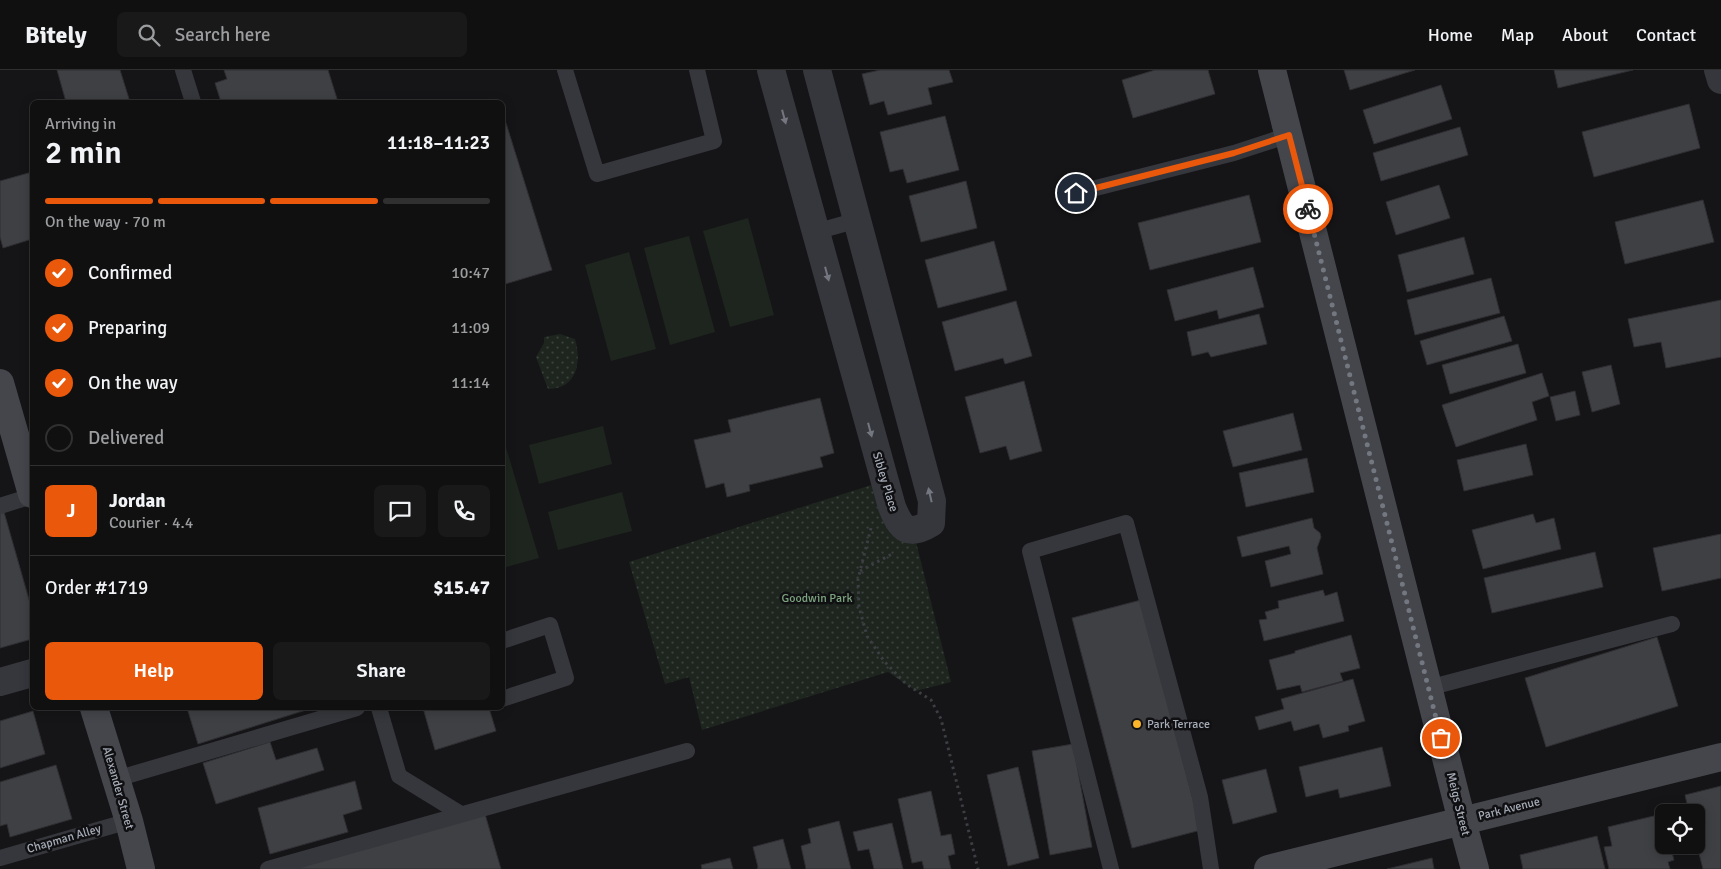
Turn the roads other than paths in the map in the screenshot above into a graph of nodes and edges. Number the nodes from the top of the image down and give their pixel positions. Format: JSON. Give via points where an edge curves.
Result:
{"nodes":[{"id":1,"x":183,"y":70,"type":"edge"},
{"id":2,"x":565,"y":70,"type":"edge"},
{"id":3,"x":697,"y":70,"type":"edge"},
{"id":4,"x":771,"y":70,"type":"edge"},
{"id":5,"x":817,"y":70,"type":"edge"},
{"id":6,"x":1272,"y":70,"type":"edge"},
{"id":7,"x":1718,"y":70,"type":"edge"},
{"id":8,"x":1721,"y":80,"type":"edge"},
{"id":9,"x":192,"y":100,"type":"edge"},
{"id":10,"x":1289,"y":135,"type":"junction"},
{"id":11,"x":1076,"y":193,"type":"dead end"},
{"id":12,"x":858,"y":220,"type":"junction"},
{"id":13,"x":815,"y":232,"type":"junction"},
{"id":14,"x":0,"y":383,"type":"edge"},
{"id":15,"x":30,"y":488,"type":"edge"},
{"id":16,"x":30,"y":496,"type":"edge"},
{"id":17,"x":0,"y":506,"type":"edge"},
{"id":18,"x":1672,"y":624,"type":"dead end"},
{"id":19,"x":505,"y":640,"type":"edge"},
{"id":20,"x":30,"y":674,"type":"edge"},
{"id":21,"x":0,"y":682,"type":"edge"},
{"id":22,"x":1428,"y":688,"type":"junction"},
{"id":23,"x":505,"y":698,"type":"edge"},
{"id":24,"x":95,"y":710,"type":"edge"},
{"id":25,"x":350,"y":710,"type":"edge"},
{"id":26,"x":381,"y":710,"type":"edge"},
{"id":27,"x":687,"y":751,"type":"dead end"},
{"id":28,"x":1721,"y":757,"type":"edge"},
{"id":29,"x":116,"y":779,"type":"junction"},
{"id":30,"x":462,"y":814,"type":"junction"},
{"id":31,"x":129,"y":821,"type":"junction"},
{"id":32,"x":1462,"y":821,"type":"junction"},
{"id":33,"x":0,"y":858,"type":"edge"},
{"id":34,"x":141,"y":869,"type":"edge"},
{"id":35,"x":268,"y":869,"type":"edge"},
{"id":36,"x":1111,"y":869,"type":"edge"},
{"id":37,"x":1211,"y":869,"type":"edge"},
{"id":38,"x":1268,"y":869,"type":"edge"},
{"id":39,"x":1475,"y":869,"type":"edge"}],
"edges":[{"from":1,"to":9,"type":"lane"},
{"from":2,"to":3,"type":"lane","via":[[597,174],[714,141]]},
{"from":4,"to":13,"type":"street","name":"Sibley Place","one_way":true},
{"from":5,"to":12,"type":"street","name":"Sibley Place"},
{"from":6,"to":10,"type":"street","name":"Meigs Street"},
{"from":7,"to":8,"type":"street"},
{"from":10,"to":11,"type":"lane","via":[[1234,153]]},
{"from":10,"to":22,"type":"street","name":"Meigs Street"},
{"from":12,"to":13,"type":"lane"},
{"from":13,"to":12,"type":"street","name":"Sibley Place","one_way":true,"via":[[892,508],[899,524],[909,530],[920,530],[931,523],[932,501]]},
{"from":14,"to":15,"type":"street"},
{"from":16,"to":17,"type":"lane"},
{"from":18,"to":22,"type":"lane"},
{"from":19,"to":23,"type":"lane","via":[[550,625],[566,678]]},
{"from":20,"to":21,"type":"street"},
{"from":22,"to":32,"type":"street","name":"Meigs Street"},
{"from":24,"to":29,"type":"street","name":"Alexander Street"},
{"from":25,"to":29,"type":"lane"},
{"from":26,"to":30,"type":"lane","via":[[399,776]]},
{"from":27,"to":30,"type":"lane"},
{"from":28,"to":32,"type":"street","name":"Park Avenue"},
{"from":29,"to":31,"type":"street","name":"Alexander Street"},
{"from":30,"to":35,"type":"lane"},
{"from":31,"to":33,"type":"lane","name":"Chapman Alley"},
{"from":31,"to":34,"type":"street","name":"Alexander Street"},
{"from":32,"to":38,"type":"street","name":"Park Avenue"},
{"from":32,"to":39,"type":"street","name":"Meigs Street"},
{"from":36,"to":37,"type":"lane","via":[[1030,551],[1126,523],[1200,797]]}]}
